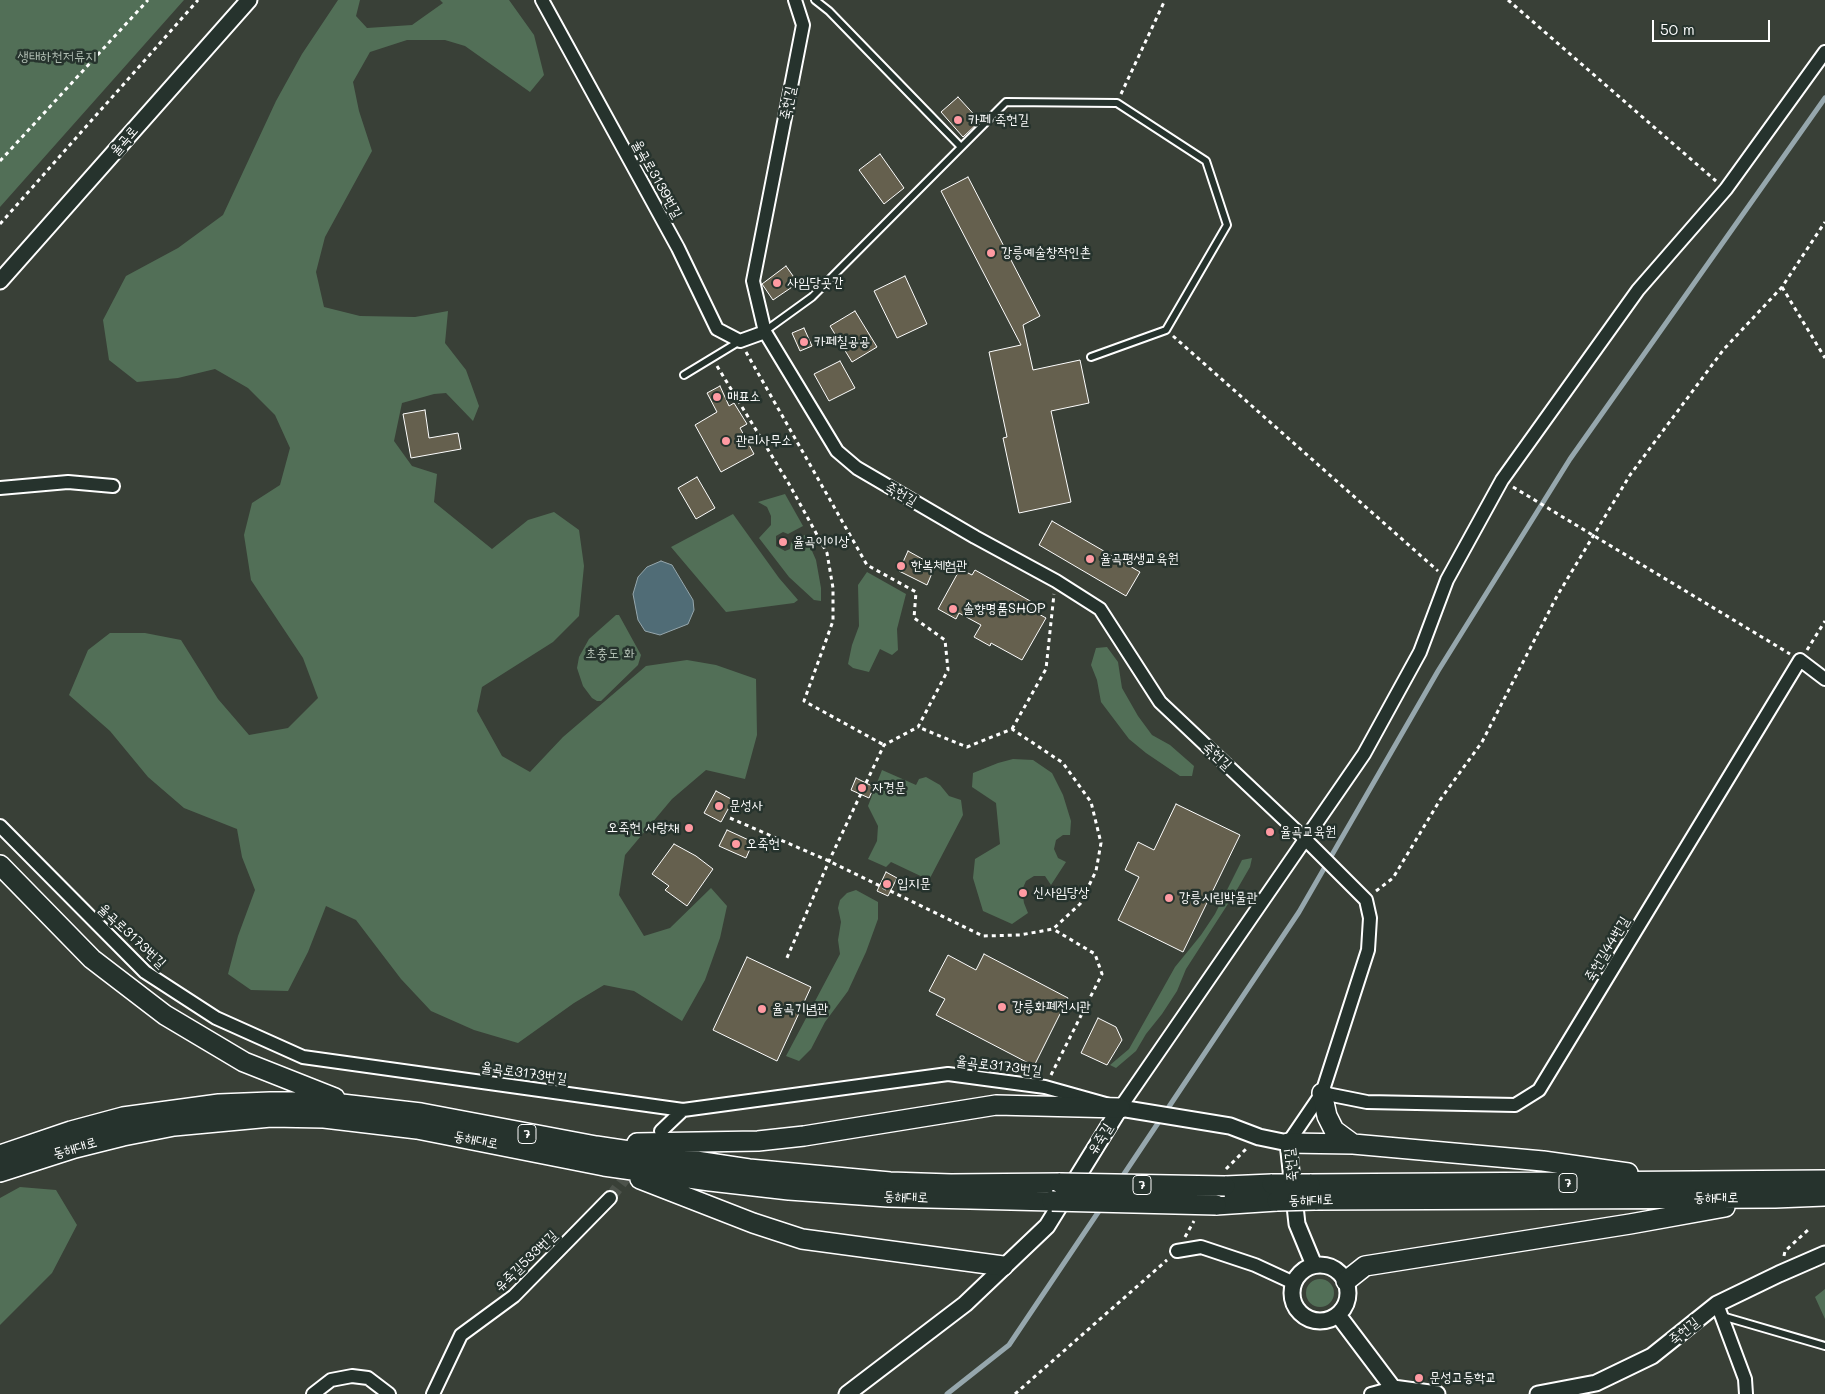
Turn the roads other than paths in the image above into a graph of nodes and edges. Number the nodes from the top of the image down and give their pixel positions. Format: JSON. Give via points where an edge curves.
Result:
{"nodes":[{"id":1,"x":249,"y":0,"type":"edge"},
{"id":2,"x":542,"y":0,"type":"edge"},
{"id":3,"x":796,"y":0,"type":"edge"},
{"id":4,"x":815,"y":0,"type":"edge"},
{"id":5,"x":1825,"y":52,"type":"edge"},
{"id":6,"x":961,"y":147,"type":"junction"},
{"id":7,"x":0,"y":281,"type":"edge"},
{"id":8,"x":764,"y":332,"type":"junction"},
{"id":9,"x":740,"y":342,"type":"junction"},
{"id":10,"x":1091,"y":357,"type":"dead end"},
{"id":11,"x":684,"y":376,"type":"dead end"},
{"id":12,"x":113,"y":486,"type":"dead end"},
{"id":13,"x":0,"y":488,"type":"edge"},
{"id":14,"x":1823,"y":675,"type":"edge"},
{"id":15,"x":0,"y":826,"type":"edge"},
{"id":16,"x":1305,"y":839,"type":"junction"},
{"id":17,"x":0,"y":865,"type":"edge"},
{"id":18,"x":1322,"y":1093,"type":"junction"},
{"id":19,"x":354,"y":1105,"type":"junction"},
{"id":20,"x":1120,"y":1108,"type":"junction"},
{"id":21,"x":683,"y":1110,"type":"junction"},
{"id":22,"x":661,"y":1131,"type":"dead end"},
{"id":23,"x":576,"y":1143,"type":"junction"},
{"id":24,"x":1288,"y":1143,"type":"junction"},
{"id":25,"x":1353,"y":1144,"type":"junction"},
{"id":26,"x":0,"y":1155,"type":"edge"},
{"id":27,"x":604,"y":1166,"type":"junction"},
{"id":28,"x":0,"y":1172,"type":"edge"},
{"id":29,"x":1825,"y":1180,"type":"edge"},
{"id":30,"x":1694,"y":1182,"type":"junction"},
{"id":31,"x":1275,"y":1192,"type":"junction"},
{"id":32,"x":1313,"y":1192,"type":"junction"},
{"id":33,"x":1825,"y":1196,"type":"edge"},
{"id":34,"x":610,"y":1198,"type":"tunnel mouth"},
{"id":35,"x":1775,"y":1198,"type":"junction"},
{"id":36,"x":1177,"y":1250,"type":"road end"},
{"id":37,"x":1825,"y":1254,"type":"edge"},
{"id":38,"x":1314,"y":1265,"type":"junction"},
{"id":39,"x":1003,"y":1266,"type":"junction"},
{"id":40,"x":1346,"y":1281,"type":"junction"},
{"id":41,"x":1294,"y":1284,"type":"junction"},
{"id":42,"x":1720,"y":1310,"type":"junction"},
{"id":43,"x":1338,"y":1316,"type":"junction"},
{"id":44,"x":1825,"y":1346,"type":"edge"},
{"id":45,"x":1393,"y":1388,"type":"junction"},
{"id":46,"x":313,"y":1394,"type":"edge"},
{"id":47,"x":388,"y":1394,"type":"edge"},
{"id":48,"x":433,"y":1394,"type":"edge"},
{"id":49,"x":847,"y":1394,"type":"edge"},
{"id":50,"x":1371,"y":1394,"type":"edge"},
{"id":51,"x":1437,"y":1394,"type":"edge"},
{"id":52,"x":1538,"y":1394,"type":"edge"},
{"id":53,"x":1746,"y":1394,"type":"edge"}],
"edges":[{"from":1,"to":7,"type":"street","name":"율곡로"},
{"from":2,"to":9,"type":"street","name":"율곡로3139번길","via":[[678,248],[717,329]]},
{"from":3,"to":8,"type":"street","name":"죽헌길","via":[[803,25],[754,281]]},
{"from":4,"to":6,"type":"lane"},
{"from":5,"to":16,"type":"street","name":"유죽길","via":[[1726,189],[1638,290],[1502,480],[1447,580],[1420,652],[1368,746]]},
{"from":6,"to":8,"type":"lane","via":[[812,297]]},
{"from":6,"to":10,"type":"lane","via":[[1006,102],[1117,103],[1206,162],[1227,225],[1166,330]]},
{"from":8,"to":9,"type":"street"},
{"from":8,"to":16,"type":"street","name":"죽헌길","via":[[837,451],[857,468],[1100,609],[1160,702]]},
{"from":9,"to":11,"type":"lane"},
{"from":12,"to":13,"type":"street","via":[[68,482]]},
{"from":14,"to":18,"type":"street","name":"죽헌길44번길","via":[[1800,660],[1539,1090],[1515,1105],[1367,1102]]},
{"from":15,"to":21,"type":"street","name":"율곡로3173번길","via":[[145,972],[216,1018],[303,1057]]},
{"from":16,"to":18,"type":"street","name":"죽헌길","via":[[1366,900],[1370,918],[1368,950]]},
{"from":16,"to":20,"type":"street","name":"유죽길"},
{"from":17,"to":19,"type":"main road","via":[[92,959],[165,1015],[244,1062]]},
{"from":18,"to":24,"type":"street","name":"죽헌길"},
{"from":18,"to":25,"type":"main road","via":[[1334,1130]]},
{"from":19,"to":23,"type":"main road","name":"동해대로","number":"7","via":[[421,1113]]},
{"from":19,"to":26,"type":"main road","name":"동해대로","number":"7","via":[[270,1102],[172,1110],[71,1131]]},
{"from":20,"to":21,"type":"street","name":"율곡로3173번길","via":[[1045,1087],[948,1074]]},
{"from":20,"to":23,"type":"main road","via":[[996,1105],[850,1130],[758,1141]]},
{"from":20,"to":24,"type":"street","via":[[1230,1126]]},
{"from":20,"to":39,"type":"street","name":"유죽길","via":[[1046,1226]]},
{"from":21,"to":22,"type":"street"},
{"from":23,"to":31,"type":"main road","name":"동해대로","number":"7","bridge":true,"via":[[749,1169],[890,1182],[1222,1180]]},
{"from":24,"to":25,"type":"main road"},
{"from":24,"to":38,"type":"street","name":"죽헌길","via":[[1297,1224]]},
{"from":25,"to":30,"type":"main road","via":[[1543,1161]]},
{"from":27,"to":28,"type":"main road","name":"동해대로","number":"7","via":[[417,1129],[324,1118],[271,1117],[174,1126],[123,1136]]},
{"from":27,"to":31,"type":"main road","name":"동해대로","number":"7","bridge":true,"via":[[789,1190],[888,1197],[1216,1205]]},
{"from":27,"to":39,"type":"main road","via":[[802,1239]]},
{"from":29,"to":30,"type":"main road","name":"동해대로","number":"7"},
{"from":30,"to":32,"type":"main road","name":"동해대로","number":"7"},
{"from":31,"to":32,"type":"main road","name":"동해대로","number":"7","bridge":true},
{"from":32,"to":35,"type":"main road","name":"동해대로","number":"7"},
{"from":33,"to":35,"type":"main road","name":"동해대로","number":"7"},
{"from":34,"to":48,"type":"street","name":"유죽길533번길","via":[[514,1296],[461,1335]]},
{"from":35,"to":40,"type":"main road","via":[[1365,1266]]},
{"from":36,"to":41,"type":"street","via":[[1200,1247]]},
{"from":37,"to":42,"type":"street","name":"죽헌길","via":[[1779,1274]]},
{"from":38,"to":40,"type":"street","via":[[1333,1267]]},
{"from":38,"to":41,"type":"street","via":[[1305,1268]]},
{"from":39,"to":49,"type":"street","name":"유죽길","via":[[965,1304]]},
{"from":40,"to":43,"type":"street","via":[[1348,1300]]},
{"from":41,"to":43,"type":"street","via":[[1293,1302],[1304,1317],[1322,1322]]},
{"from":42,"to":44,"type":"lane"},
{"from":42,"to":52,"type":"street","name":"죽헌길","via":[[1652,1356],[1596,1383]]},
{"from":42,"to":53,"type":"street","via":[[1745,1379]]},
{"from":43,"to":45,"type":"street"},
{"from":45,"to":50,"type":"street"},
{"from":45,"to":51,"type":"street"},
{"from":46,"to":47,"type":"street","via":[[331,1380],[352,1376],[368,1378]]}]}
